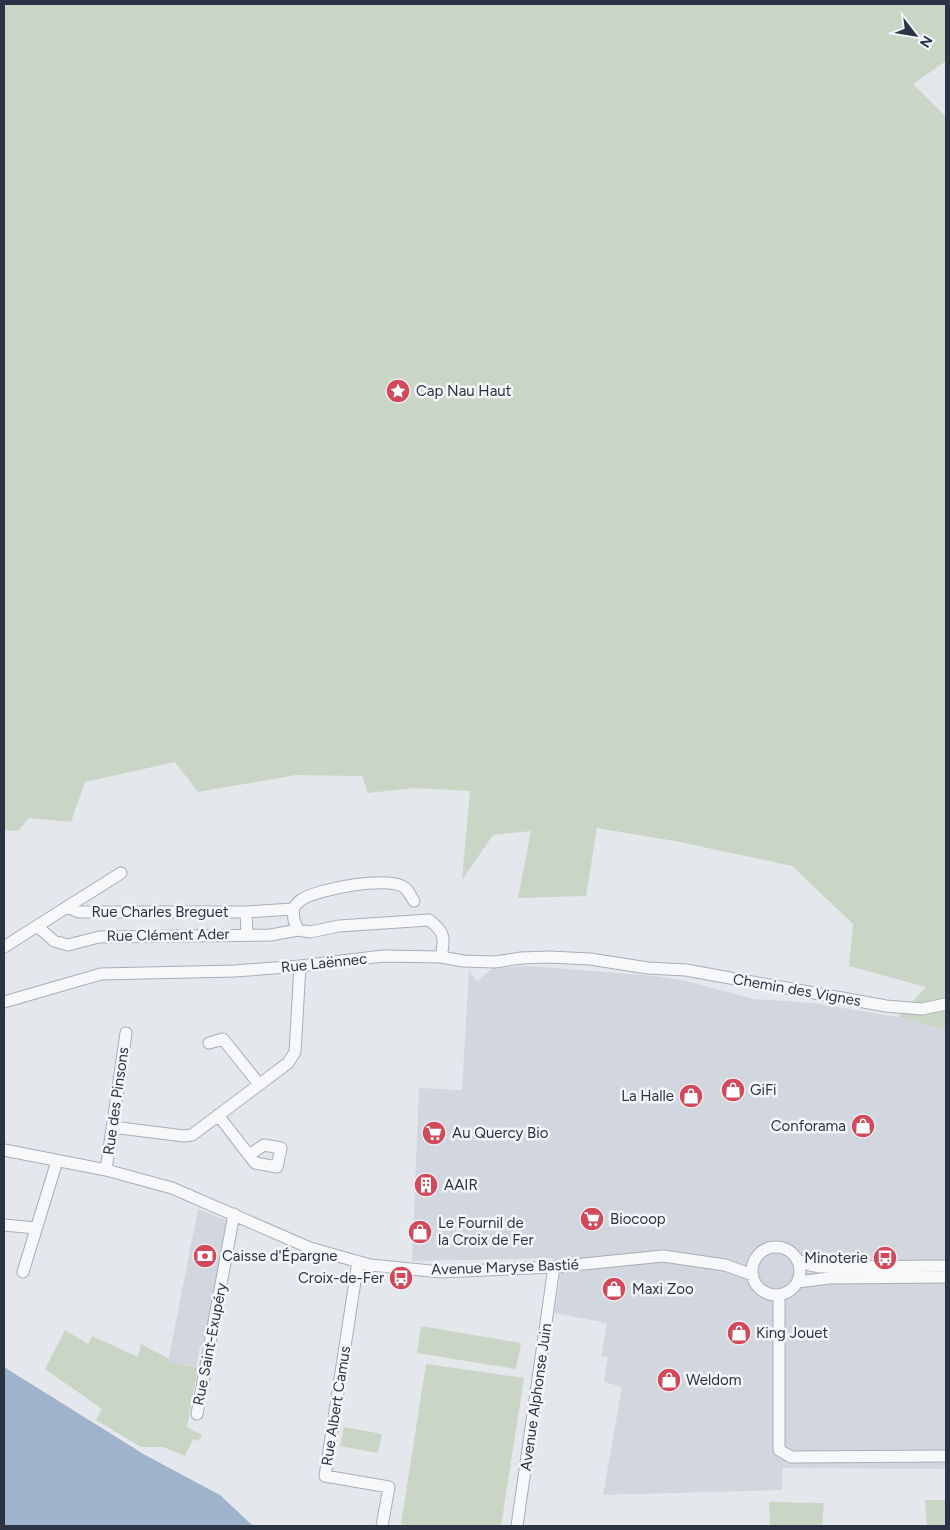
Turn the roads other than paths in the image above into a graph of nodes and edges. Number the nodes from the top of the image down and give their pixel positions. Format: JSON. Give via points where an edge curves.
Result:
{"nodes":[{"id":1,"x":121,"y":873,"type":"dead end"},
{"id":2,"x":414,"y":901,"type":"dead end"},
{"id":3,"x":67,"y":907,"type":"junction"},
{"id":4,"x":293,"y":909,"type":"junction"},
{"id":5,"x":246,"y":912,"type":"junction"},
{"id":6,"x":37,"y":926,"type":"junction"},
{"id":7,"x":298,"y":930,"type":"junction"},
{"id":8,"x":246,"y":934,"type":"junction"},
{"id":9,"x":4,"y":947,"type":"edge"},
{"id":10,"x":441,"y":957,"type":"junction"},
{"id":11,"x":300,"y":966,"type":"junction"},
{"id":12,"x":648,"y":968,"type":"joint"},
{"id":13,"x":4,"y":1002,"type":"edge"},
{"id":14,"x":946,"y":1004,"type":"edge"},
{"id":15,"x":126,"y":1033,"type":"dead end"},
{"id":16,"x":209,"y":1043,"type":"dead end"},
{"id":17,"x":259,"y":1084,"type":"junction"},
{"id":18,"x":218,"y":1115,"type":"junction"},
{"id":19,"x":112,"y":1126,"type":"junction"},
{"id":20,"x":4,"y":1150,"type":"edge"},
{"id":21,"x":249,"y":1155,"type":"dead end"},
{"id":22,"x":57,"y":1161,"type":"junction"},
{"id":23,"x":106,"y":1170,"type":"junction"},
{"id":24,"x":234,"y":1214,"type":"junction"},
{"id":25,"x":4,"y":1225,"type":"edge"},
{"id":26,"x":36,"y":1228,"type":"junction"},
{"id":27,"x":797,"y":1260,"type":"junction"},
{"id":28,"x":754,"y":1261,"type":"junction"},
{"id":29,"x":358,"y":1262,"type":"junction"},
{"id":30,"x":725,"y":1265,"type":"junction"},
{"id":31,"x":946,"y":1266,"type":"edge"},
{"id":32,"x":554,"y":1267,"type":"junction"},
{"id":33,"x":23,"y":1272,"type":"dead end"},
{"id":34,"x":752,"y":1276,"type":"junction"},
{"id":35,"x":946,"y":1277,"type":"edge"},
{"id":36,"x":798,"y":1282,"type":"junction"},
{"id":37,"x":779,"y":1295,"type":"junction"},
{"id":38,"x":197,"y":1414,"type":"dead end"},
{"id":39,"x":946,"y":1456,"type":"edge"},
{"id":40,"x":382,"y":1526,"type":"edge"},
{"id":41,"x":517,"y":1526,"type":"edge"}],
"edges":[{"from":1,"to":3,"type":"street"},
{"from":2,"to":4,"type":"street","via":[[405,887],[392,882],[350,885],[318,892],[301,900]]},
{"from":3,"to":5,"type":"street","name":"Rue Charles Breguet","via":[[79,912]]},
{"from":3,"to":6,"type":"street"},
{"from":4,"to":5,"type":"street"},
{"from":4,"to":7,"type":"street"},
{"from":5,"to":8,"type":"street","name":"Rue Charles Breguet"},
{"from":6,"to":8,"type":"street","name":"Rue Clément Ader","via":[[54,941],[68,945],[98,937]]},
{"from":6,"to":9,"type":"street"},
{"from":7,"to":8,"type":"street","name":"Rue Clément Ader","via":[[271,935]]},
{"from":7,"to":10,"type":"street","name":"Rue Clément Ader","via":[[310,932],[340,926],[429,920],[444,936]]},
{"from":10,"to":11,"type":"street","name":"Rue Laënnec","via":[[383,956]]},
{"from":10,"to":12,"type":"street","name":"Rue Laënnec","via":[[495,962],[549,956]]},
{"from":11,"to":13,"type":"street","name":"Rue Laënnec","via":[[101,974]]},
{"from":11,"to":17,"type":"street","via":[[295,1052],[288,1063]]},
{"from":12,"to":14,"type":"street","name":"Chemin des Vignes","via":[[686,970],[886,1006],[922,1009]]},
{"from":15,"to":19,"type":"street","name":"Rue des Pinsons"},
{"from":16,"to":17,"type":"street","via":[[222,1038]]},
{"from":17,"to":18,"type":"street"},
{"from":18,"to":19,"type":"street","via":[[192,1134],[184,1136]]},
{"from":18,"to":21,"type":"street"},
{"from":19,"to":23,"type":"street","name":"Rue des Pinsons"},
{"from":20,"to":22,"type":"street","name":"Avenue Maryse Bastié"},
{"from":22,"to":23,"type":"street","name":"Avenue Maryse Bastié"},
{"from":22,"to":26,"type":"street"},
{"from":23,"to":24,"type":"street","name":"Avenue Maryse Bastié","via":[[172,1188]]},
{"from":24,"to":29,"type":"street","name":"Avenue Maryse Bastié","via":[[310,1248]]},
{"from":24,"to":38,"type":"street","name":"Rue Saint-Exupéry"},
{"from":25,"to":26,"type":"street"},
{"from":26,"to":33,"type":"street"},
{"from":27,"to":28,"type":"street","name":"Avenue Maryse Bastié","via":[[786,1249],[774,1247],[760,1253]]},
{"from":27,"to":31,"type":"street","name":"Avenue Maryse Bastié","via":[[820,1267]]},
{"from":27,"to":36,"type":"street"},
{"from":28,"to":30,"type":"street","name":"Avenue Maryse Bastié"},
{"from":28,"to":34,"type":"street"},
{"from":29,"to":32,"type":"street","name":"Avenue Maryse Bastié","via":[[441,1272]]},
{"from":29,"to":40,"type":"street","name":"Rue Albert Camus","via":[[325,1476],[388,1487]]},
{"from":30,"to":32,"type":"street","name":"Avenue Maryse Bastié","via":[[663,1256]]},
{"from":30,"to":34,"type":"street","name":"Avenue Maryse Bastié"},
{"from":32,"to":41,"type":"street","name":"Avenue Alphonse Juin"},
{"from":34,"to":37,"type":"street","name":"Avenue Maryse Bastié","via":[[762,1291]]},
{"from":35,"to":36,"type":"street","via":[[829,1278]]},
{"from":36,"to":37,"type":"street","via":[[790,1291]]},
{"from":37,"to":39,"type":"street","via":[[779,1450],[791,1457]]}]}
